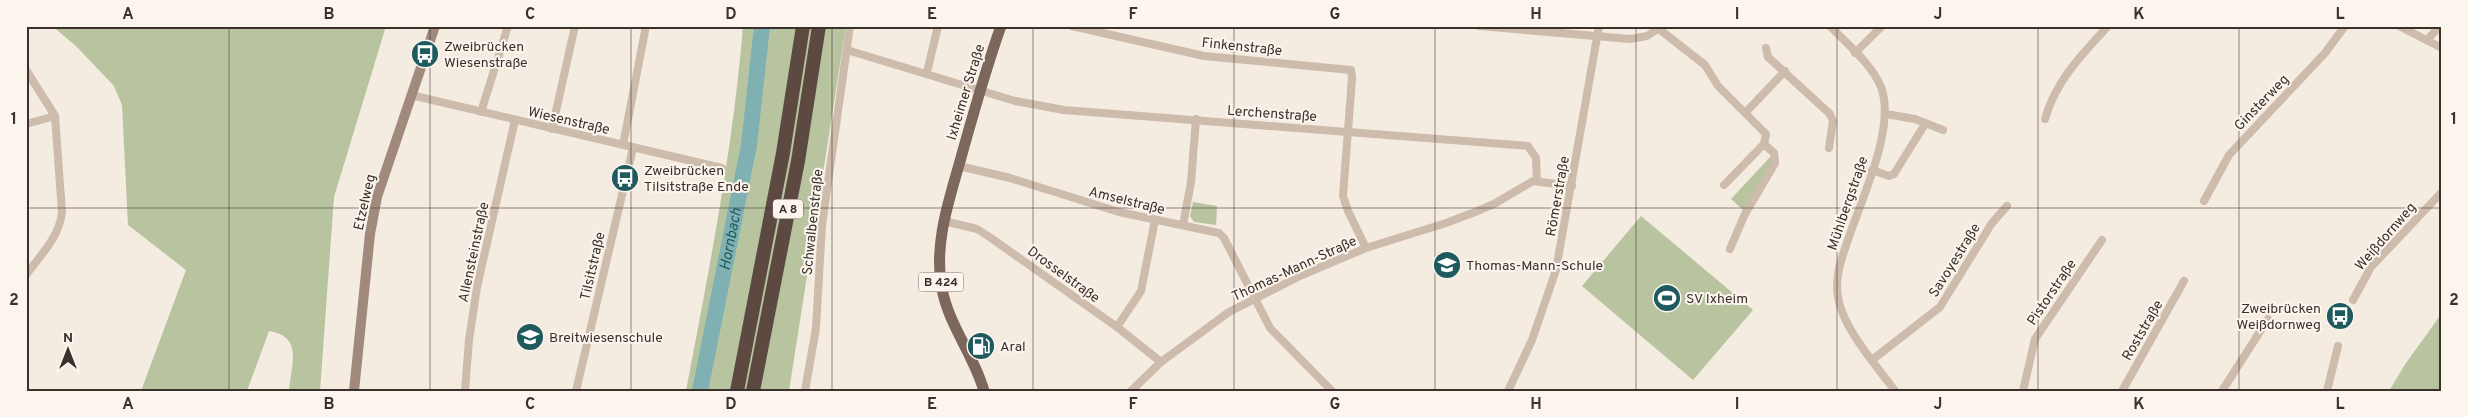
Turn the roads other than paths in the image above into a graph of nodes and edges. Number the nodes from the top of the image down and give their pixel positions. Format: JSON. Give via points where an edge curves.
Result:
{"nodes":[{"id":1,"x":435,"y":26,"type":"edge"},
{"id":2,"x":508,"y":26,"type":"edge"},
{"id":3,"x":575,"y":26,"type":"edge"},
{"id":4,"x":646,"y":26,"type":"edge"},
{"id":5,"x":803,"y":26,"type":"edge"},
{"id":6,"x":819,"y":26,"type":"edge"},
{"id":7,"x":850,"y":26,"type":"edge"},
{"id":8,"x":938,"y":26,"type":"edge"},
{"id":9,"x":1001,"y":26,"type":"edge"},
{"id":10,"x":1072,"y":26,"type":"edge"},
{"id":11,"x":1479,"y":26,"type":"edge"},
{"id":12,"x":1599,"y":26,"type":"edge"},
{"id":13,"x":1830,"y":26,"type":"edge"},
{"id":14,"x":1882,"y":26,"type":"edge"},
{"id":15,"x":2108,"y":26,"type":"edge"},
{"id":16,"x":2345,"y":26,"type":"edge"},
{"id":17,"x":2399,"y":26,"type":"edge"},
{"id":18,"x":2440,"y":26,"type":"edge"},
{"id":19,"x":1660,"y":28,"type":"edge"},
{"id":20,"x":1597,"y":38,"type":"junction"},
{"id":21,"x":2427,"y":40,"type":"junction"},
{"id":22,"x":1766,"y":48,"type":"dead end"},
{"id":23,"x":2442,"y":48,"type":"edge"},
{"id":24,"x":847,"y":50,"type":"junction"},
{"id":25,"x":1855,"y":53,"type":"junction"},
{"id":26,"x":26,"y":70,"type":"edge"},
{"id":27,"x":1784,"y":71,"type":"junction"},
{"id":28,"x":927,"y":72,"type":"junction"},
{"id":29,"x":980,"y":89,"type":"junction"},
{"id":30,"x":411,"y":95,"type":"junction"},
{"id":31,"x":481,"y":112,"type":"junction"},
{"id":32,"x":1746,"y":112,"type":"junction"},
{"id":33,"x":1886,"y":114,"type":"junction"},
{"id":34,"x":55,"y":116,"type":"junction"},
{"id":35,"x":515,"y":120,"type":"junction"},
{"id":36,"x":1196,"y":120,"type":"junction"},
{"id":37,"x":2046,"y":120,"type":"dead end"},
{"id":38,"x":26,"y":124,"type":"edge"},
{"id":39,"x":1925,"y":124,"type":"junction"},
{"id":40,"x":552,"y":129,"type":"junction"},
{"id":41,"x":1943,"y":130,"type":"dead end"},
{"id":42,"x":1349,"y":131,"type":"junction"},
{"id":43,"x":1764,"y":144,"type":"junction"},
{"id":44,"x":623,"y":145,"type":"junction"},
{"id":45,"x":633,"y":148,"type":"junction"},
{"id":46,"x":1829,"y":148,"type":"dead end"},
{"id":47,"x":959,"y":166,"type":"junction"},
{"id":48,"x":722,"y":168,"type":"dead end"},
{"id":49,"x":1872,"y":170,"type":"junction"},
{"id":50,"x":1537,"y":181,"type":"junction"},
{"id":51,"x":1724,"y":185,"type":"dead end"},
{"id":52,"x":1572,"y":186,"type":"junction"},
{"id":53,"x":2442,"y":192,"type":"edge"},
{"id":54,"x":2204,"y":201,"type":"dead end"},
{"id":55,"x":2007,"y":206,"type":"dead end"},
{"id":56,"x":1154,"y":220,"type":"junction"},
{"id":57,"x":944,"y":221,"type":"junction"},
{"id":58,"x":1183,"y":225,"type":"junction"},
{"id":59,"x":2102,"y":240,"type":"dead end"},
{"id":60,"x":1366,"y":248,"type":"junction"},
{"id":61,"x":1730,"y":248,"type":"dead end"},
{"id":62,"x":26,"y":275,"type":"edge"},
{"id":63,"x":2184,"y":281,"type":"dead end"},
{"id":64,"x":1253,"y":299,"type":"junction"},
{"id":65,"x":2353,"y":300,"type":"dead end"},
{"id":66,"x":2268,"y":319,"type":"dead end"},
{"id":67,"x":1116,"y":327,"type":"junction"},
{"id":68,"x":2338,"y":346,"type":"dead end"},
{"id":69,"x":1872,"y":360,"type":"junction"},
{"id":70,"x":1161,"y":362,"type":"junction"},
{"id":71,"x":354,"y":391,"type":"edge"},
{"id":72,"x":465,"y":391,"type":"edge"},
{"id":73,"x":576,"y":391,"type":"edge"},
{"id":74,"x":737,"y":391,"type":"edge"},
{"id":75,"x":753,"y":391,"type":"edge"},
{"id":76,"x":805,"y":391,"type":"edge"},
{"id":77,"x":984,"y":391,"type":"edge"},
{"id":78,"x":1131,"y":391,"type":"edge"},
{"id":79,"x":1332,"y":391,"type":"edge"},
{"id":80,"x":1508,"y":391,"type":"edge"},
{"id":81,"x":1895,"y":391,"type":"edge"},
{"id":82,"x":2023,"y":391,"type":"edge"},
{"id":83,"x":2122,"y":391,"type":"edge"},
{"id":84,"x":2222,"y":391,"type":"edge"},
{"id":85,"x":2327,"y":391,"type":"edge"}],
"edges":[{"from":1,"to":30,"type":"street","name":"Etzelweg"},
{"from":2,"to":31,"type":"street"},
{"from":3,"to":40,"type":"street"},
{"from":4,"to":44,"type":"street"},
{"from":5,"to":74,"type":"highway","number":"A 8","via":[[783,153]]},
{"from":6,"to":75,"type":"highway","number":"A 8","via":[[798,162]]},
{"from":7,"to":24,"type":"street","name":"Schwalbenstraße"},
{"from":8,"to":28,"type":"street"},
{"from":9,"to":29,"type":"main road","name":"Ixheimer Straße","number":"B 424"},
{"from":10,"to":42,"type":"street","name":"Finkenstraße","via":[[1204,56],[1348,68],[1352,78]]},
{"from":11,"to":20,"type":"street"},
{"from":12,"to":20,"type":"street","name":"Römerstraße"},
{"from":13,"to":25,"type":"street","name":"Mühlbergstraße"},
{"from":14,"to":25,"type":"street"},
{"from":15,"to":37,"type":"street","via":[[2077,58],[2060,84]]},
{"from":16,"to":54,"type":"street","name":"Ginsterweg","via":[[2326,53],[2229,155]]},
{"from":17,"to":21,"type":"street"},
{"from":18,"to":21,"type":"street"},
{"from":19,"to":20,"type":"street","via":[[1640,38]]},
{"from":19,"to":32,"type":"street","via":[[1705,65],[1718,86]]},
{"from":20,"to":52,"type":"street","name":"Römerstraße"},
{"from":21,"to":23,"type":"street"},
{"from":22,"to":27,"type":"street","via":[[1768,56]]},
{"from":24,"to":28,"type":"street","name":"Lerchenstraße"},
{"from":24,"to":76,"type":"street","name":"Schwalbenstraße","via":[[822,225],[816,328]]},
{"from":25,"to":33,"type":"street","name":"Mühlbergstraße","via":[[1871,70],[1881,88]]},
{"from":26,"to":34,"type":"street"},
{"from":27,"to":32,"type":"street"},
{"from":27,"to":46,"type":"street","via":[[1830,114],[1833,121]]},
{"from":28,"to":29,"type":"street","name":"Lerchenstraße"},
{"from":29,"to":36,"type":"street","name":"Lerchenstraße","via":[[1064,110]]},
{"from":29,"to":47,"type":"main road","name":"Ixheimer Straße","number":"B 424"},
{"from":30,"to":31,"type":"street","name":"Wiesenstraße"},
{"from":30,"to":71,"type":"street","name":"Etzelweg","via":[[377,197],[370,234]]},
{"from":31,"to":35,"type":"street","name":"Wiesenstraße"},
{"from":32,"to":43,"type":"street","via":[[1766,134]]},
{"from":33,"to":39,"type":"street"},
{"from":33,"to":49,"type":"street","name":"Mühlbergstraße"},
{"from":34,"to":38,"type":"street"},
{"from":34,"to":62,"type":"street","via":[[61,223]]},
{"from":35,"to":40,"type":"street","name":"Wiesenstraße"},
{"from":35,"to":72,"type":"street","name":"Allensteinstraße","via":[[477,287]]},
{"from":36,"to":42,"type":"street","name":"Lerchenstraße"},
{"from":36,"to":58,"type":"street","via":[[1191,182]]},
{"from":39,"to":41,"type":"street"},
{"from":39,"to":49,"type":"street","via":[[1894,174],[1889,176]]},
{"from":40,"to":44,"type":"street","name":"Wiesenstraße"},
{"from":42,"to":50,"type":"street","name":"Lerchenstraße","via":[[1528,146],[1536,158]]},
{"from":42,"to":60,"type":"street","via":[[1343,196]]},
{"from":43,"to":51,"type":"street"},
{"from":43,"to":61,"type":"street","via":[[1774,153],[1775,163],[1744,216]]},
{"from":44,"to":45,"type":"street","name":"Wiesenstraße"},
{"from":45,"to":48,"type":"street","name":"Wiesenstraße"},
{"from":45,"to":73,"type":"street","name":"Tilsitstraße"},
{"from":47,"to":56,"type":"street","name":"Amselstraße"},
{"from":47,"to":57,"type":"main road","number":"B 424"},
{"from":49,"to":69,"type":"street","name":"Mühlbergstraße","via":[[1840,264],[1837,286],[1847,322]]},
{"from":50,"to":52,"type":"street"},
{"from":50,"to":60,"type":"street","name":"Thomas-Mann-Straße","via":[[1461,218]]},
{"from":52,"to":80,"type":"street","name":"Römerstraße","via":[[1562,244],[1549,292],[1532,340]]},
{"from":53,"to":65,"type":"street","name":"Weißdornweg","via":[[2371,267]]},
{"from":55,"to":69,"type":"street","name":"Savoyestraße","via":[[1992,223],[1940,308]]},
{"from":56,"to":58,"type":"street","name":"Amselstraße"},
{"from":56,"to":67,"type":"street","via":[[1141,291]]},
{"from":57,"to":67,"type":"street","name":"Drosselstraße","via":[[977,229]]},
{"from":57,"to":77,"type":"main road","number":"B 424","via":[[939,253],[942,289],[949,314]]},
{"from":58,"to":64,"type":"street","name":"Amselstraße","via":[[1211,230],[1224,238]]},
{"from":59,"to":82,"type":"street","name":"Pistorstraße","via":[[2035,339]]},
{"from":60,"to":64,"type":"street","name":"Thomas-Mann-Straße"},
{"from":63,"to":83,"type":"street","name":"Roststraße"},
{"from":64,"to":70,"type":"street","name":"Thomas-Mann-Straße","via":[[1208,326]]},
{"from":64,"to":79,"type":"street","name":"Amselstraße","via":[[1270,328]]},
{"from":66,"to":84,"type":"street"},
{"from":67,"to":70,"type":"street","name":"Drosselstraße"},
{"from":68,"to":85,"type":"street"},
{"from":69,"to":81,"type":"street","name":"Mühlbergstraße"},
{"from":70,"to":78,"type":"street","name":"Thomas-Mann-Straße"}]}
